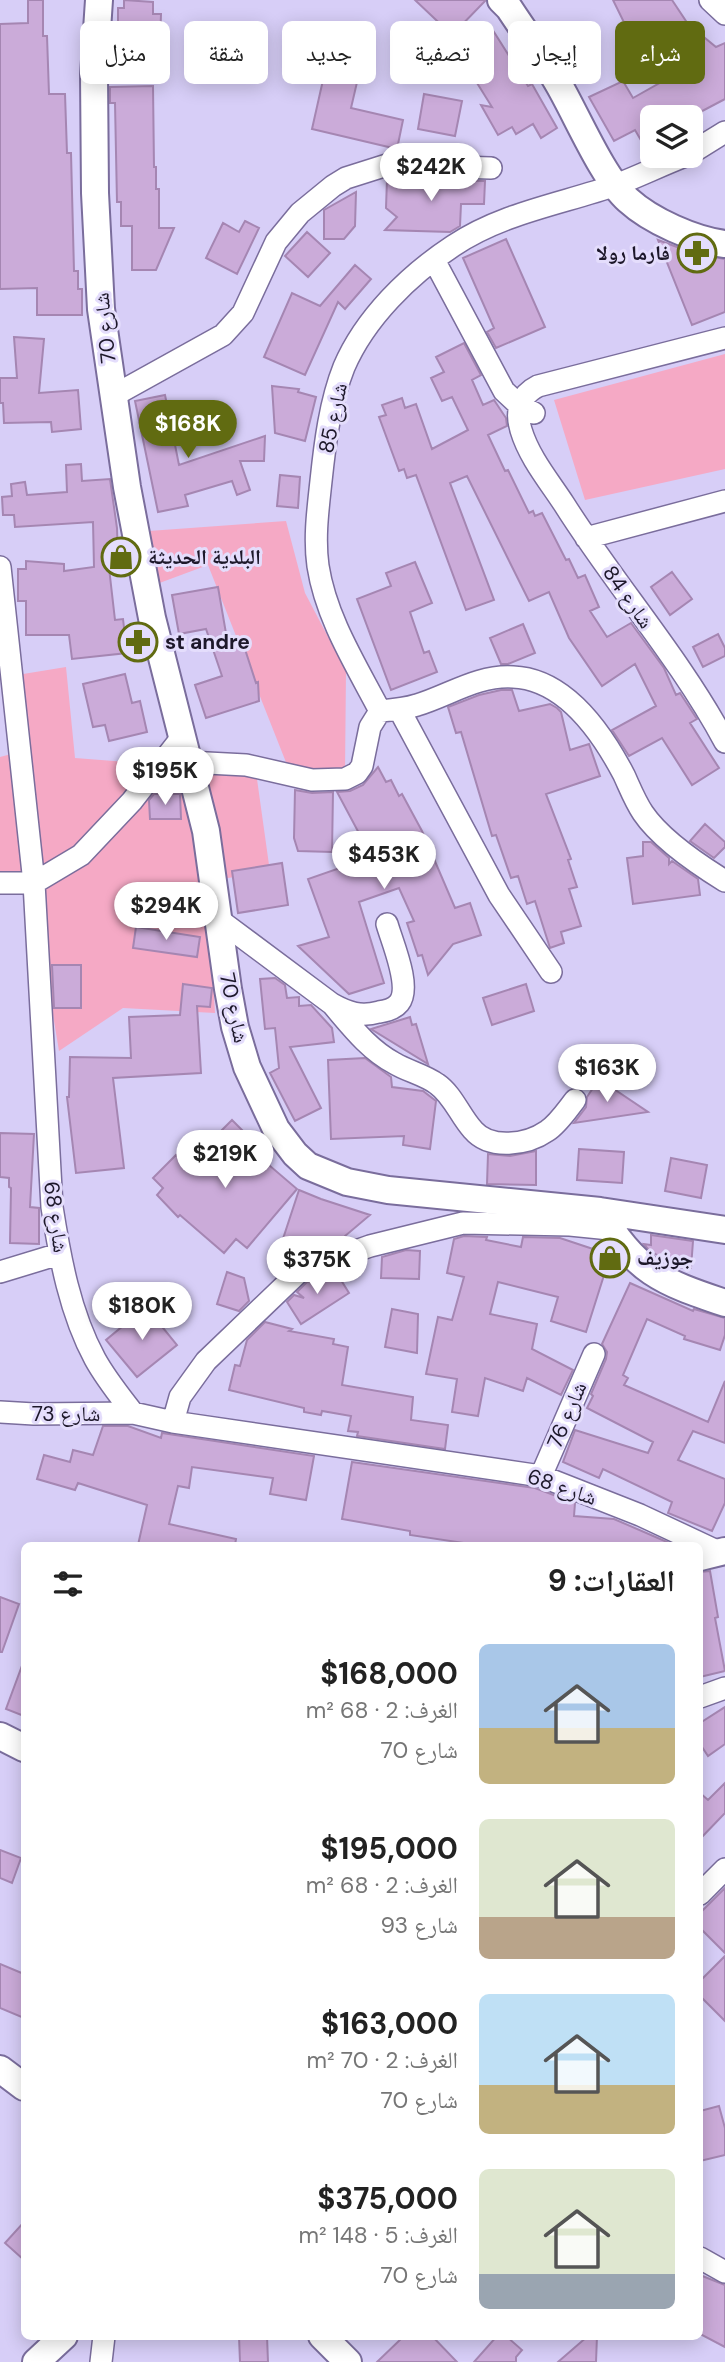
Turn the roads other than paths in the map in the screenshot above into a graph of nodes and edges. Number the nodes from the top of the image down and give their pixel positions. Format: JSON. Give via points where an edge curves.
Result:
{"nodes":[{"id":1,"x":99,"y":0,"type":"edge"},
{"id":2,"x":501,"y":0,"type":"edge"},
{"id":3,"x":710,"y":0,"type":"edge"},
{"id":4,"x":725,"y":14,"type":"edge"},
{"id":5,"x":725,"y":132,"type":"edge"},
{"id":6,"x":703,"y":146,"type":"edge"},
{"id":7,"x":491,"y":168,"type":"dead end"},
{"id":8,"x":656,"y":168,"type":"edge"},
{"id":9,"x":616,"y":185,"type":"junction"},
{"id":10,"x":725,"y":244,"type":"edge"},
{"id":11,"x":434,"y":260,"type":"junction"},
{"id":12,"x":725,"y":338,"type":"edge"},
{"id":13,"x":113,"y":396,"type":"junction"},
{"id":14,"x":526,"y":409,"type":"junction"},
{"id":15,"x":725,"y":501,"type":"edge"},
{"id":16,"x":586,"y":538,"type":"junction"},
{"id":17,"x":0,"y":567,"type":"edge"},
{"id":18,"x":390,"y":710,"type":"junction"},
{"id":19,"x":725,"y":742,"type":"edge"},
{"id":20,"x":185,"y":749,"type":"junction"},
{"id":21,"x":725,"y":881,"type":"edge"},
{"id":22,"x":0,"y":883,"type":"edge"},
{"id":23,"x":34,"y":883,"type":"junction"},
{"id":24,"x":218,"y":919,"type":"junction"},
{"id":25,"x":387,"y":924,"type":"dead end"},
{"id":26,"x":551,"y":972,"type":"dead end"},
{"id":27,"x":332,"y":1004,"type":"junction"},
{"id":28,"x":575,"y":1100,"type":"dead end"},
{"id":29,"x":605,"y":1220,"type":"junction"},
{"id":30,"x":725,"y":1230,"type":"edge"},
{"id":31,"x":59,"y":1254,"type":"junction"},
{"id":32,"x":0,"y":1272,"type":"edge"},
{"id":33,"x":725,"y":1303,"type":"edge"},
{"id":34,"x":594,"y":1354,"type":"dead end"},
{"id":35,"x":0,"y":1412,"type":"edge"},
{"id":36,"x":133,"y":1413,"type":"junction"},
{"id":37,"x":173,"y":1422,"type":"junction"},
{"id":38,"x":541,"y":1476,"type":"junction"},
{"id":39,"x":692,"y":1542,"type":"edge"},
{"id":40,"x":725,"y":1688,"type":"edge"},
{"id":41,"x":703,"y":1696,"type":"edge"},
{"id":42,"x":0,"y":1736,"type":"edge"},
{"id":43,"x":21,"y":1746,"type":"edge"},
{"id":44,"x":725,"y":1868,"type":"edge"},
{"id":45,"x":703,"y":1891,"type":"edge"},
{"id":46,"x":0,"y":2070,"type":"edge"},
{"id":47,"x":21,"y":2085,"type":"edge"},
{"id":48,"x":703,"y":2260,"type":"edge"},
{"id":49,"x":725,"y":2272,"type":"edge"},
{"id":50,"x":60,"y":2340,"type":"edge"},
{"id":51,"x":104,"y":2340,"type":"edge"},
{"id":52,"x":326,"y":2340,"type":"edge"},
{"id":53,"x":36,"y":2362,"type":"edge"},
{"id":54,"x":101,"y":2362,"type":"edge"},
{"id":55,"x":348,"y":2362,"type":"edge"}],
"edges":[{"from":1,"to":13,"type":"street","name":"شارع 70","via":[[95,193],[101,309]]},
{"from":2,"to":9,"type":"street","via":[[557,81]]},
{"from":3,"to":4,"type":"street"},
{"from":5,"to":6,"type":"street"},
{"from":7,"to":13,"type":"street","via":[[387,164],[346,178],[300,213],[276,242],[252,298],[234,324],[208,345]]},
{"from":8,"to":9,"type":"street","name":"شارع 85"},
{"from":9,"to":10,"type":"street","via":[[640,211],[660,222]]},
{"from":9,"to":11,"type":"street","name":"شارع 85","via":[[491,225]]},
{"from":11,"to":14,"type":"street","via":[[504,391]]},
{"from":11,"to":18,"type":"street","name":"شارع 85","via":[[394,294],[345,365],[322,466],[316,539],[326,598],[341,637]]},
{"from":12,"to":14,"type":"street","name":"شارع 84","via":[[551,383]]},
{"from":13,"to":20,"type":"street","name":"شارع 70","via":[[152,618]]},
{"from":14,"to":16,"type":"street","name":"شارع 84","via":[[531,452]]},
{"from":15,"to":16,"type":"street"},
{"from":16,"to":19,"type":"street","name":"شارع 84"},
{"from":17,"to":23,"type":"street","name":"شارع 68"},
{"from":18,"to":20,"type":"street","via":[[370,727],[362,766],[345,779],[312,780]]},
{"from":18,"to":21,"type":"street","via":[[426,702],[477,681],[513,677],[536,681],[570,702],[597,732],[644,814]]},
{"from":18,"to":26,"type":"street","name":"شارع 85","via":[[499,895]]},
{"from":20,"to":23,"type":"street","via":[[81,855]]},
{"from":20,"to":24,"type":"street","name":"شارع 70","via":[[206,831]]},
{"from":22,"to":23,"type":"street"},
{"from":23,"to":31,"type":"street","name":"شارع 68","via":[[52,1207]]},
{"from":24,"to":27,"type":"street"},
{"from":24,"to":29,"type":"street","name":"شارع 70","via":[[235,1027],[247,1067],[276,1129],[308,1166],[347,1182],[388,1190]]},
{"from":25,"to":27,"type":"street","via":[[402,974],[403,996],[398,1004],[363,1015]]},
{"from":27,"to":28,"type":"street","via":[[366,1044],[391,1062],[437,1083],[484,1139],[513,1144],[531,1139],[547,1131]]},
{"from":29,"to":30,"type":"street","name":"شارع 70"},
{"from":29,"to":33,"type":"street","via":[[652,1274]]},
{"from":29,"to":37,"type":"street","via":[[569,1225],[463,1223],[370,1246],[300,1271],[206,1361],[180,1397]]},
{"from":31,"to":32,"type":"street"},
{"from":31,"to":36,"type":"street","name":"شارع 68","via":[[86,1342]]},
{"from":34,"to":38,"type":"street","name":"شارع 76"},
{"from":35,"to":36,"type":"street","name":"شارع 73"},
{"from":36,"to":37,"type":"street","name":"شارع 68"},
{"from":37,"to":38,"type":"street","name":"شارع 68"},
{"from":38,"to":39,"type":"street","name":"شارع 68","via":[[640,1514]]},
{"from":40,"to":41,"type":"street"},
{"from":42,"to":43,"type":"street"},
{"from":44,"to":45,"type":"street"},
{"from":46,"to":47,"type":"street"},
{"from":48,"to":49,"type":"street"},
{"from":50,"to":53,"type":"street"},
{"from":51,"to":54,"type":"street"},
{"from":52,"to":55,"type":"street"}]}
